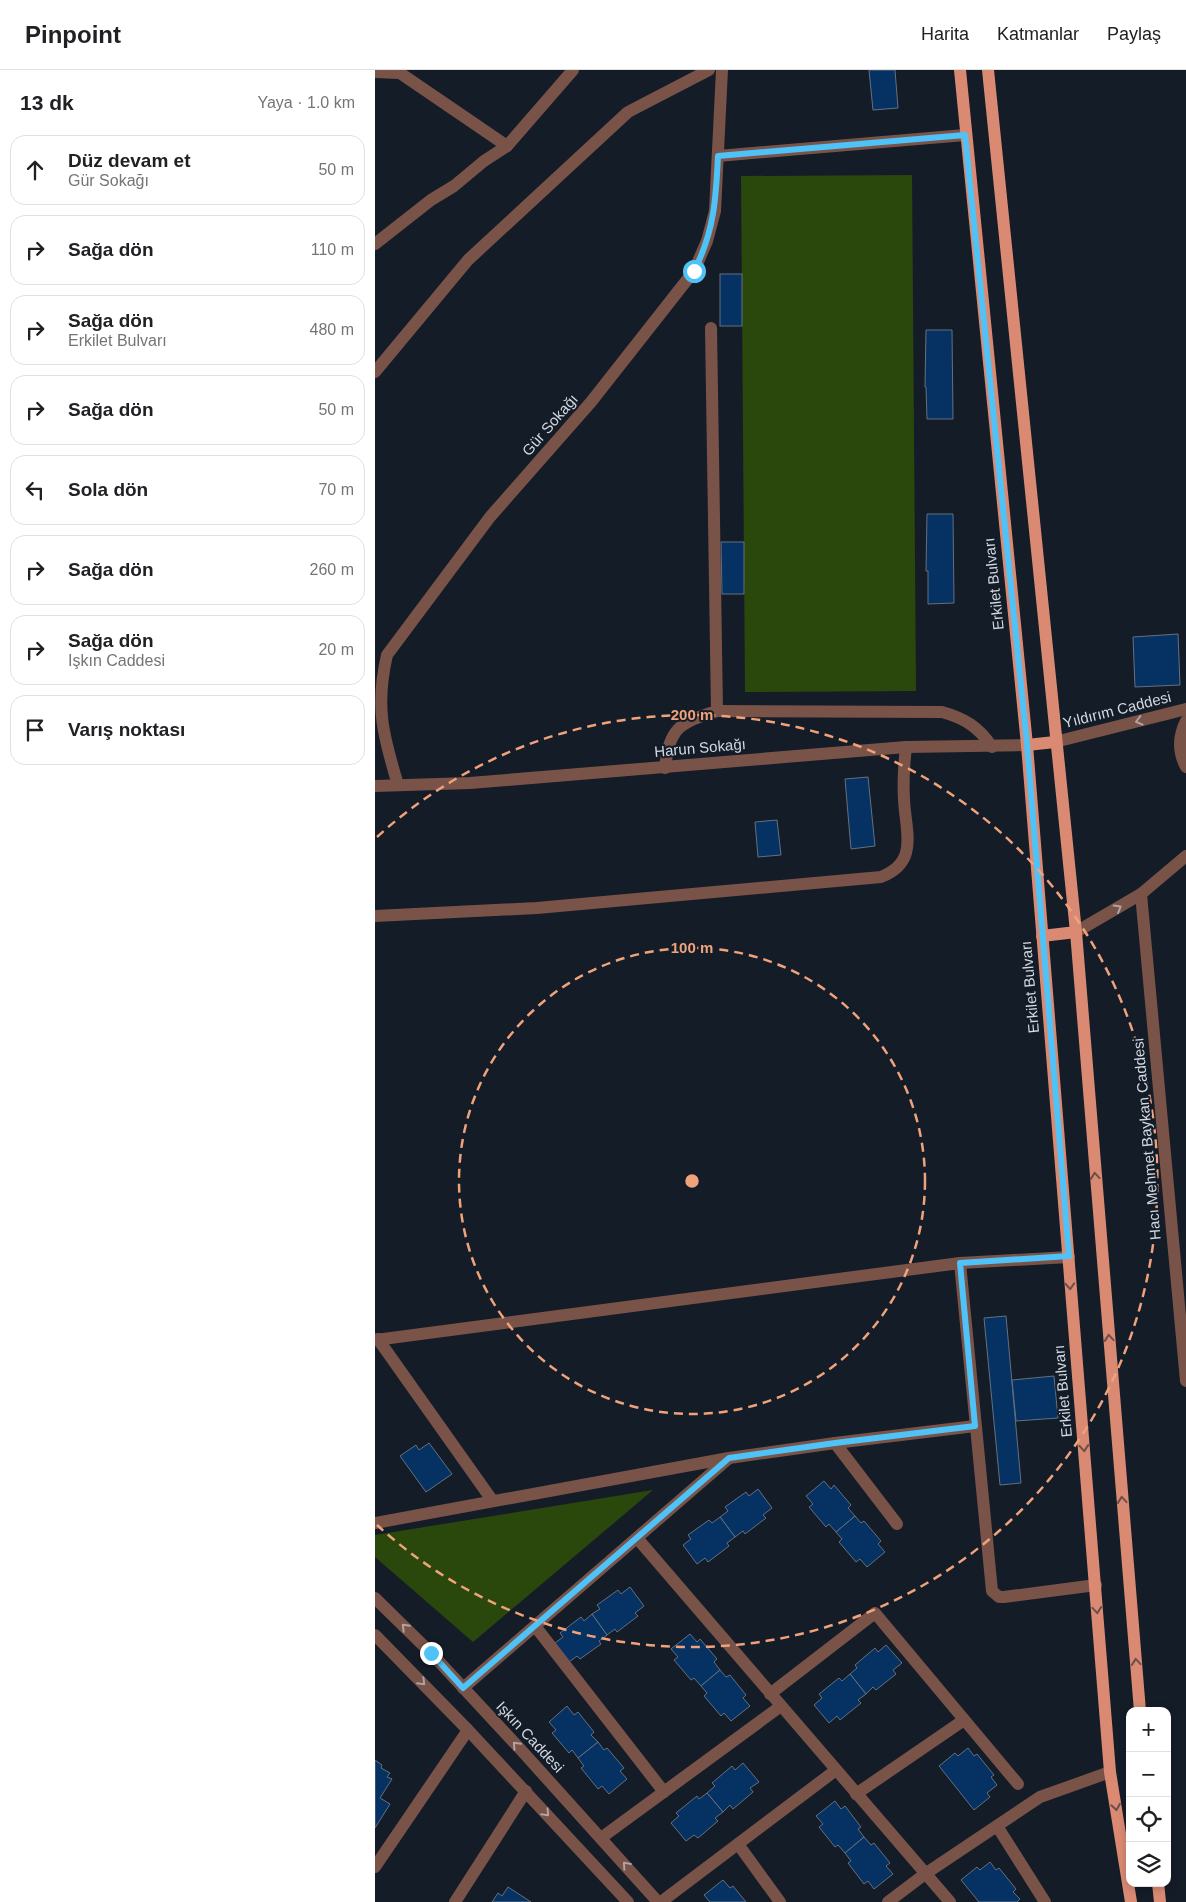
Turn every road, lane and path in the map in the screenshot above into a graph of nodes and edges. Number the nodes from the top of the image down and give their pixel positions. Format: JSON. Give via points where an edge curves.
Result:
{"nodes":[{"id":1,"x":573,"y":70,"type":"edge"},
{"id":2,"x":709,"y":70,"type":"edge"},
{"id":3,"x":722,"y":70,"type":"edge"},
{"id":4,"x":960,"y":70,"type":"edge"},
{"id":5,"x":988,"y":70,"type":"edge"},
{"id":6,"x":375,"y":72,"type":"edge"},
{"id":7,"x":965,"y":135,"type":"junction"},
{"id":8,"x":507,"y":146,"type":"junction"},
{"id":9,"x":718,"y":156,"type":"junction"},
{"id":10,"x":375,"y":244,"type":"edge"},
{"id":11,"x":711,"y":328,"type":"dead end"},
{"id":12,"x":375,"y":372,"type":"edge"},
{"id":13,"x":376,"y":709,"type":"edge"},
{"id":14,"x":1186,"y":709,"type":"edge"},
{"id":15,"x":717,"y":711,"type":"junction"},
{"id":16,"x":1186,"y":722,"type":"edge"},
{"id":17,"x":1055,"y":742,"type":"junction"},
{"id":18,"x":1027,"y":744,"type":"junction"},
{"id":19,"x":906,"y":747,"type":"junction"},
{"id":20,"x":992,"y":747,"type":"junction"},
{"id":21,"x":1186,"y":767,"type":"edge"},
{"id":22,"x":665,"y":768,"type":"junction"},
{"id":23,"x":398,"y":785,"type":"junction"},
{"id":24,"x":375,"y":786,"type":"edge"},
{"id":25,"x":1186,"y":856,"type":"edge"},
{"id":26,"x":1141,"y":894,"type":"junction"},
{"id":27,"x":375,"y":916,"type":"edge"},
{"id":28,"x":1076,"y":932,"type":"junction"},
{"id":29,"x":1042,"y":936,"type":"junction"},
{"id":30,"x":1069,"y":1256,"type":"junction"},
{"id":31,"x":1180,"y":1256,"type":"edge"},
{"id":32,"x":960,"y":1263,"type":"junction"},
{"id":33,"x":377,"y":1340,"type":"edge"},
{"id":34,"x":1186,"y":1381,"type":"edge"},
{"id":35,"x":975,"y":1426,"type":"junction"},
{"id":36,"x":835,"y":1443,"type":"junction"},
{"id":37,"x":729,"y":1458,"type":"junction"},
{"id":38,"x":492,"y":1500,"type":"junction"},
{"id":39,"x":375,"y":1523,"type":"edge"},
{"id":40,"x":897,"y":1524,"type":"dead end"},
{"id":41,"x":637,"y":1538,"type":"junction"},
{"id":42,"x":1095,"y":1585,"type":"junction"},
{"id":43,"x":375,"y":1598,"type":"edge"},
{"id":44,"x":535,"y":1626,"type":"junction"},
{"id":45,"x":375,"y":1635,"type":"edge"},
{"id":46,"x":463,"y":1688,"type":"junction"},
{"id":47,"x":770,"y":1694,"type":"junction"},
{"id":48,"x":781,"y":1706,"type":"junction"},
{"id":49,"x":1140,"y":1707,"type":"edge"},
{"id":50,"x":964,"y":1720,"type":"junction"},
{"id":51,"x":468,"y":1730,"type":"junction"},
{"id":52,"x":836,"y":1770,"type":"junction"},
{"id":53,"x":1111,"y":1772,"type":"junction"},
{"id":54,"x":1018,"y":1784,"type":"dead end"},
{"id":55,"x":526,"y":1791,"type":"junction"},
{"id":56,"x":664,"y":1792,"type":"junction"},
{"id":57,"x":857,"y":1794,"type":"junction"},
{"id":58,"x":997,"y":1826,"type":"junction"},
{"id":59,"x":601,"y":1838,"type":"junction"},
{"id":60,"x":738,"y":1844,"type":"junction"},
{"id":61,"x":375,"y":1868,"type":"edge"},
{"id":62,"x":925,"y":1874,"type":"junction"},
{"id":63,"x":1158,"y":1887,"type":"edge"},
{"id":64,"x":455,"y":1902,"type":"edge"},
{"id":65,"x":628,"y":1902,"type":"edge"},
{"id":66,"x":660,"y":1902,"type":"edge"},
{"id":67,"x":780,"y":1902,"type":"edge"},
{"id":68,"x":888,"y":1902,"type":"edge"},
{"id":69,"x":949,"y":1902,"type":"edge"},
{"id":70,"x":1045,"y":1902,"type":"edge"},
{"id":71,"x":1131,"y":1902,"type":"edge"},
{"id":72,"x":1160,"y":1902,"type":"edge"}],
"edges":[{"from":1,"to":8,"type":"street"},
{"from":2,"to":12,"type":"street","via":[[628,112],[468,260]]},
{"from":3,"to":9,"type":"street","name":"Gür Sokağı"},
{"from":4,"to":7,"type":"main road","name":"Erkilet Bulvarı"},
{"from":5,"to":17,"type":"main road"},
{"from":6,"to":8,"type":"street","via":[[400,73]]},
{"from":7,"to":9,"type":"street"},
{"from":7,"to":18,"type":"main road","name":"Erkilet Bulvarı"},
{"from":8,"to":10,"type":"street"},
{"from":9,"to":13,"type":"street","name":"Gür Sokağı","via":[[712,226],[694,271],[591,402],[490,517],[387,655],[379,679]]},
{"from":11,"to":15,"type":"street"},
{"from":13,"to":23,"type":"street","name":"Gür Sokağı"},
{"from":14,"to":17,"type":"street","name":"Yıldırım Caddesi","one_way":true},
{"from":15,"to":20,"type":"street","via":[[942,712],[968,722]]},
{"from":15,"to":22,"type":"street","via":[[680,726],[669,743]]},
{"from":16,"to":21,"type":"street","via":[[1179,743]]},
{"from":17,"to":18,"type":"main road"},
{"from":17,"to":28,"type":"main road"},
{"from":18,"to":20,"type":"street","name":"Harun Sokağı"},
{"from":18,"to":29,"type":"main road","name":"Erkilet Bulvarı"},
{"from":19,"to":20,"type":"street","name":"Harun Sokağı"},
{"from":19,"to":22,"type":"street","name":"Harun Sokağı"},
{"from":19,"to":27,"type":"street","via":[[903,797],[908,845],[904,859],[895,870],[881,877],[537,908]]},
{"from":22,"to":23,"type":"street","name":"Harun Sokağı"},
{"from":23,"to":24,"type":"street","name":"Harun Sokağı"},
{"from":25,"to":26,"type":"street"},
{"from":28,"to":26,"type":"street","one_way":true},
{"from":26,"to":31,"type":"street","name":"Hacı Mehmet Baykan Caddesi"},
{"from":28,"to":29,"type":"main road"},
{"from":49,"to":28,"type":"main road","one_way":true},
{"from":29,"to":30,"type":"main road","name":"Erkilet Bulvarı"},
{"from":30,"to":32,"type":"street"},
{"from":30,"to":42,"type":"main road","name":"Erkilet Bulvarı","one_way":true},
{"from":31,"to":34,"type":"street","name":"Hacı Mehmet Baykan Caddesi"},
{"from":32,"to":33,"type":"street"},
{"from":32,"to":35,"type":"street"},
{"from":33,"to":38,"type":"street"},
{"from":35,"to":36,"type":"street"},
{"from":35,"to":42,"type":"street","via":[[992,1591],[1004,1597]]},
{"from":36,"to":37,"type":"street"},
{"from":36,"to":40,"type":"street"},
{"from":37,"to":38,"type":"street"},
{"from":37,"to":41,"type":"street"},
{"from":38,"to":39,"type":"street"},
{"from":41,"to":44,"type":"street"},
{"from":41,"to":47,"type":"street"},
{"from":42,"to":53,"type":"main road","name":"Erkilet Bulvarı","one_way":true},
{"from":46,"to":43,"type":"street","name":"Işkın Caddesi","one_way":true},
{"from":44,"to":46,"type":"street"},
{"from":44,"to":56,"type":"street"},
{"from":45,"to":51,"type":"street","one_way":true},
{"from":59,"to":46,"type":"street","name":"Işkın Caddesi","one_way":true},
{"from":47,"to":48,"type":"street"},
{"from":47,"to":50,"type":"street","via":[[875,1613]]},
{"from":48,"to":52,"type":"street"},
{"from":48,"to":56,"type":"street"},
{"from":50,"to":54,"type":"street"},
{"from":50,"to":57,"type":"street"},
{"from":51,"to":55,"type":"street"},
{"from":51,"to":61,"type":"street"},
{"from":52,"to":57,"type":"street"},
{"from":52,"to":60,"type":"street"},
{"from":53,"to":58,"type":"street","via":[[1040,1797]]},
{"from":53,"to":71,"type":"main road","name":"Erkilet Bulvarı","one_way":true},
{"from":55,"to":64,"type":"street"},
{"from":55,"to":65,"type":"street","one_way":true},
{"from":56,"to":59,"type":"street"},
{"from":57,"to":62,"type":"street"},
{"from":58,"to":62,"type":"street"},
{"from":58,"to":70,"type":"street"},
{"from":66,"to":59,"type":"street","name":"Işkın Caddesi","one_way":true},
{"from":60,"to":66,"type":"street"},
{"from":60,"to":67,"type":"street"},
{"from":62,"to":68,"type":"street"},
{"from":62,"to":69,"type":"street"},
{"from":63,"to":72,"type":"main road"}]}
